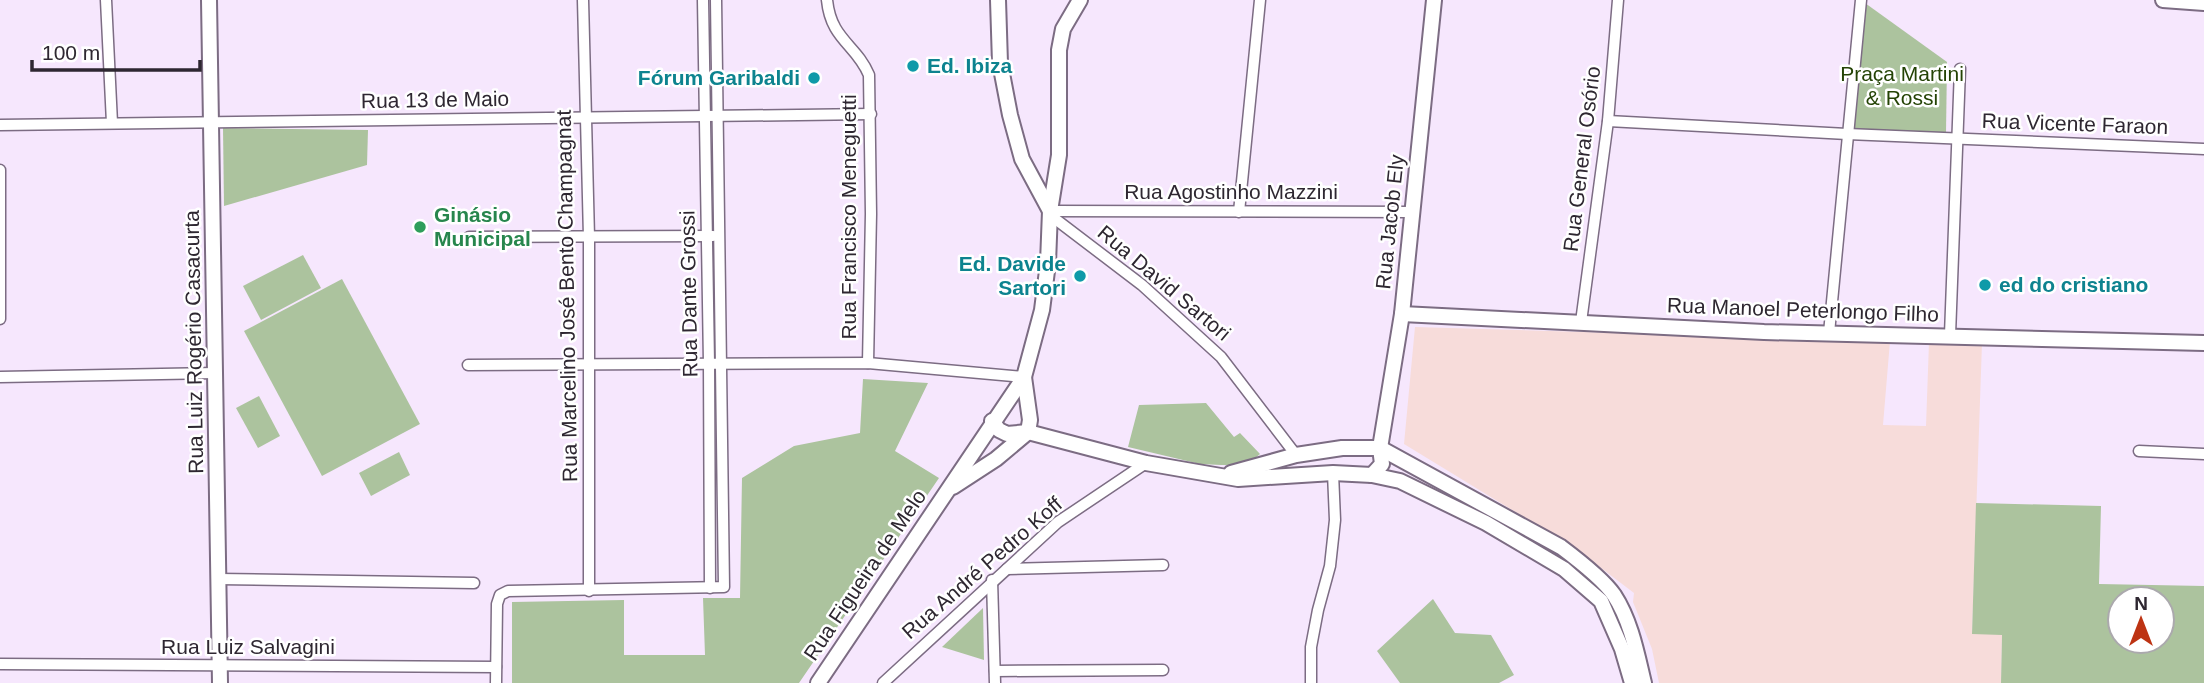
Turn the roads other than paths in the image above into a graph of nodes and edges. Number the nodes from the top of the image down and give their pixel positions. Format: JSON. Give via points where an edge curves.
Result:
{"nodes":[{"id":1,"x":106,"y":0,"type":"edge"},
{"id":2,"x":209,"y":0,"type":"edge"},
{"id":3,"x":583,"y":0,"type":"edge"},
{"id":4,"x":703,"y":0,"type":"edge"},
{"id":5,"x":716,"y":0,"type":"edge"},
{"id":6,"x":827,"y":0,"type":"edge"},
{"id":7,"x":998,"y":0,"type":"edge"},
{"id":8,"x":1080,"y":0,"type":"edge"},
{"id":9,"x":1260,"y":0,"type":"edge"},
{"id":10,"x":1434,"y":0,"type":"edge"},
{"id":11,"x":1618,"y":0,"type":"edge"},
{"id":12,"x":1860,"y":0,"type":"edge"},
{"id":13,"x":2163,"y":0,"type":"edge"},
{"id":14,"x":2204,"y":3,"type":"edge"},
{"id":15,"x":717,"y":39,"type":"junction"},
{"id":16,"x":704,"y":40,"type":"junction"},
{"id":17,"x":1960,"y":69,"type":"dead end"},
{"id":18,"x":871,"y":114,"type":"junction"},
{"id":19,"x":706,"y":116,"type":"junction"},
{"id":20,"x":718,"y":116,"type":"junction"},
{"id":21,"x":584,"y":118,"type":"junction"},
{"id":22,"x":1608,"y":121,"type":"junction"},
{"id":23,"x":211,"y":122,"type":"junction"},
{"id":24,"x":112,"y":123,"type":"junction"},
{"id":25,"x":0,"y":125,"type":"edge"},
{"id":26,"x":1847,"y":134,"type":"junction"},
{"id":27,"x":1958,"y":139,"type":"junction"},
{"id":28,"x":2204,"y":149,"type":"edge"},
{"id":29,"x":0,"y":170,"type":"edge"},
{"id":30,"x":1239,"y":212,"type":"junction"},
{"id":31,"x":1412,"y":212,"type":"junction"},
{"id":32,"x":1050,"y":213,"type":"junction"},
{"id":33,"x":707,"y":236,"type":"junction"},
{"id":34,"x":721,"y":236,"type":"junction"},
{"id":35,"x":469,"y":237,"type":"dead end"},
{"id":36,"x":589,"y":237,"type":"junction"},
{"id":37,"x":1,"y":250,"type":"edge"},
{"id":38,"x":1402,"y":314,"type":"junction"},
{"id":39,"x":0,"y":319,"type":"edge"},
{"id":40,"x":1581,"y":322,"type":"junction"},
{"id":41,"x":1829,"y":333,"type":"junction"},
{"id":42,"x":1950,"y":335,"type":"junction"},
{"id":43,"x":2204,"y":343,"type":"edge"},
{"id":44,"x":589,"y":363,"type":"junction"},
{"id":45,"x":709,"y":363,"type":"junction"},
{"id":46,"x":867,"y":363,"type":"junction"},
{"id":47,"x":722,"y":364,"type":"junction"},
{"id":48,"x":468,"y":365,"type":"dead end"},
{"id":49,"x":215,"y":373,"type":"junction"},
{"id":50,"x":0,"y":377,"type":"edge"},
{"id":51,"x":1024,"y":377,"type":"junction"},
{"id":52,"x":996,"y":416,"type":"junction"},
{"id":53,"x":1028,"y":432,"type":"junction"},
{"id":54,"x":1342,"y":448,"type":"junction"},
{"id":55,"x":1380,"y":448,"type":"junction"},
{"id":56,"x":2139,"y":451,"type":"dead end"},
{"id":57,"x":2204,"y":454,"type":"edge"},
{"id":58,"x":1296,"y":455,"type":"junction"},
{"id":59,"x":1146,"y":463,"type":"junction"},
{"id":60,"x":1333,"y":474,"type":"junction"},
{"id":61,"x":1372,"y":475,"type":"junction"},
{"id":62,"x":1222,"y":476,"type":"junction"},
{"id":63,"x":947,"y":491,"type":"junction"},
{"id":64,"x":1163,"y":565,"type":"dead end"},
{"id":65,"x":1007,"y":569,"type":"junction"},
{"id":66,"x":218,"y":579,"type":"junction"},
{"id":67,"x":992,"y":580,"type":"junction"},
{"id":68,"x":474,"y":583,"type":"dead end"},
{"id":69,"x":709,"y":588,"type":"junction"},
{"id":70,"x":589,"y":591,"type":"junction"},
{"id":71,"x":0,"y":664,"type":"edge"},
{"id":72,"x":220,"y":667,"type":"junction"},
{"id":73,"x":496,"y":667,"type":"junction"},
{"id":74,"x":1163,"y":670,"type":"dead end"},
{"id":75,"x":995,"y":671,"type":"junction"},
{"id":76,"x":220,"y":683,"type":"edge"},
{"id":77,"x":496,"y":683,"type":"edge"},
{"id":78,"x":818,"y":683,"type":"edge"},
{"id":79,"x":883,"y":683,"type":"edge"},
{"id":80,"x":995,"y":683,"type":"edge"},
{"id":81,"x":1311,"y":683,"type":"edge"},
{"id":82,"x":1632,"y":683,"type":"edge"},
{"id":83,"x":1644,"y":683,"type":"edge"}],
"edges":[{"from":1,"to":24,"type":"street"},
{"from":2,"to":23,"type":"main road","name":"Rua Luiz Rogério Casacurta"},
{"from":3,"to":21,"type":"street","name":"Rua Marcelino José Bento Champagnat"},
{"from":4,"to":16,"type":"street","name":"Rua Dante Grossi"},
{"from":5,"to":15,"type":"street","name":"Rua Dante Grossi"},
{"from":6,"to":18,"type":"street","name":"Rua Francisco Meneguetti","via":[[836,31],[866,66]]},
{"from":7,"to":32,"type":"main road","via":[[1000,63],[1010,115],[1022,159]]},
{"from":8,"to":32,"type":"main road","via":[[1063,29],[1059,50],[1059,155]]},
{"from":9,"to":30,"type":"street"},
{"from":10,"to":31,"type":"main road","name":"Rua Jacob Ely"},
{"from":11,"to":22,"type":"street","name":"Rua General Osório"},
{"from":12,"to":26,"type":"street"},
{"from":13,"to":14,"type":"main road"},
{"from":15,"to":16,"type":"street"},
{"from":15,"to":20,"type":"street","name":"Rua Dante Grossi"},
{"from":16,"to":19,"type":"street","name":"Rua Dante Grossi"},
{"from":17,"to":27,"type":"street"},
{"from":18,"to":20,"type":"street","name":"Rua 13 de Maio"},
{"from":18,"to":46,"type":"street","name":"Rua Francisco Meneguetti"},
{"from":19,"to":20,"type":"street","name":"Rua 13 de Maio"},
{"from":19,"to":21,"type":"street","name":"Rua 13 de Maio"},
{"from":19,"to":33,"type":"street","name":"Rua Dante Grossi"},
{"from":20,"to":34,"type":"street","name":"Rua Dante Grossi"},
{"from":21,"to":23,"type":"street","name":"Rua 13 de Maio"},
{"from":21,"to":36,"type":"street","name":"Rua Marcelino José Bento Champagnat"},
{"from":22,"to":26,"type":"street","name":"Rua Vicente Faraon"},
{"from":22,"to":40,"type":"street","name":"Rua General Osório"},
{"from":23,"to":24,"type":"street","name":"Rua 13 de Maio"},
{"from":23,"to":49,"type":"main road","name":"Rua Luiz Rogério Casacurta"},
{"from":24,"to":25,"type":"street","name":"Rua 13 de Maio"},
{"from":26,"to":27,"type":"street","name":"Rua Vicente Faraon"},
{"from":26,"to":41,"type":"street"},
{"from":27,"to":28,"type":"street","name":"Rua Vicente Faraon"},
{"from":27,"to":42,"type":"street"},
{"from":29,"to":37,"type":"street"},
{"from":30,"to":31,"type":"street","name":"Rua Agostinho Mazzini"},
{"from":30,"to":32,"type":"street","name":"Rua Agostinho Mazzini"},
{"from":31,"to":38,"type":"main road","name":"Rua Jacob Ely"},
{"from":32,"to":51,"type":"main road","via":[[1042,310]]},
{"from":32,"to":58,"type":"street","name":"Rua David Sartori","via":[[1142,285],[1221,357]]},
{"from":33,"to":34,"type":"street"},
{"from":33,"to":36,"type":"street"},
{"from":33,"to":45,"type":"street","name":"Rua Dante Grossi"},
{"from":34,"to":47,"type":"street","name":"Rua Dante Grossi"},
{"from":35,"to":36,"type":"street"},
{"from":36,"to":44,"type":"street","name":"Rua Marcelino José Bento Champagnat"},
{"from":37,"to":39,"type":"street"},
{"from":38,"to":40,"type":"main road","name":"Rua Manoel Peterlongo Filho"},
{"from":38,"to":55,"type":"main road","name":"Rua Jacob Ely"},
{"from":40,"to":41,"type":"main road","name":"Rua Manoel Peterlongo Filho"},
{"from":41,"to":42,"type":"main road","name":"Rua Manoel Peterlongo Filho"},
{"from":42,"to":43,"type":"main road","name":"Rua Manoel Peterlongo Filho"},
{"from":44,"to":45,"type":"street"},
{"from":44,"to":48,"type":"street"},
{"from":44,"to":70,"type":"street","name":"Rua Marcelino José Bento Champagnat"},
{"from":45,"to":47,"type":"street"},
{"from":45,"to":69,"type":"street","name":"Rua Dante Grossi"},
{"from":46,"to":47,"type":"street"},
{"from":46,"to":51,"type":"street"},
{"from":47,"to":69,"type":"street","name":"Rua Dante Grossi","via":[[725,584]]},
{"from":49,"to":50,"type":"street"},
{"from":49,"to":66,"type":"main road","name":"Rua Luiz Rogério Casacurta"},
{"from":51,"to":52,"type":"main road","name":"Rua Figueira de Melo"},
{"from":51,"to":53,"type":"main road"},
{"from":52,"to":53,"type":"main road","via":[[999,430]]},
{"from":52,"to":53,"type":"main road","via":[[1010,411],[1023,417]]},
{"from":52,"to":63,"type":"main road","name":"Rua Figueira de Melo"},
{"from":53,"to":59,"type":"main road"},
{"from":53,"to":63,"type":"main road","name":"Rua Figueira de Melo"},
{"from":54,"to":55,"type":"main road"},
{"from":54,"to":58,"type":"main road"},
{"from":54,"to":60,"type":"main road","via":[[1330,458]]},
{"from":55,"to":61,"type":"main road","name":"Rua Jacob Ely","via":[[1382,464]]},
{"from":55,"to":83,"type":"main road","via":[[1578,560],[1614,594],[1634,640]]},
{"from":56,"to":57,"type":"street"},
{"from":58,"to":62,"type":"main road"},
{"from":59,"to":62,"type":"main road"},
{"from":59,"to":65,"type":"street","name":"Rua André Pedro Koff","via":[[1058,522]]},
{"from":60,"to":61,"type":"main road"},
{"from":60,"to":62,"type":"main road"},
{"from":60,"to":81,"type":"street","via":[[1335,520],[1330,566],[1311,647]]},
{"from":61,"to":82,"type":"main road","via":[[1429,494],[1564,569],[1601,601]]},
{"from":63,"to":78,"type":"main road","name":"Rua Figueira de Melo"},
{"from":64,"to":65,"type":"street"},
{"from":65,"to":67,"type":"street","name":"Rua André Pedro Koff"},
{"from":66,"to":68,"type":"street"},
{"from":66,"to":72,"type":"main road","name":"Rua Luiz Rogério Casacurta"},
{"from":67,"to":75,"type":"street"},
{"from":67,"to":79,"type":"street","name":"Rua André Pedro Koff"},
{"from":69,"to":70,"type":"street"},
{"from":70,"to":73,"type":"street","via":[[508,591],[500,595]]},
{"from":71,"to":72,"type":"street","name":"Rua Luiz Salvagini"},
{"from":72,"to":73,"type":"street","name":"Rua Luiz Salvagini"},
{"from":72,"to":76,"type":"main road","name":"Rua Luiz Rogério Casacurta"},
{"from":73,"to":77,"type":"street"},
{"from":74,"to":75,"type":"street"},
{"from":75,"to":80,"type":"street"}]}
